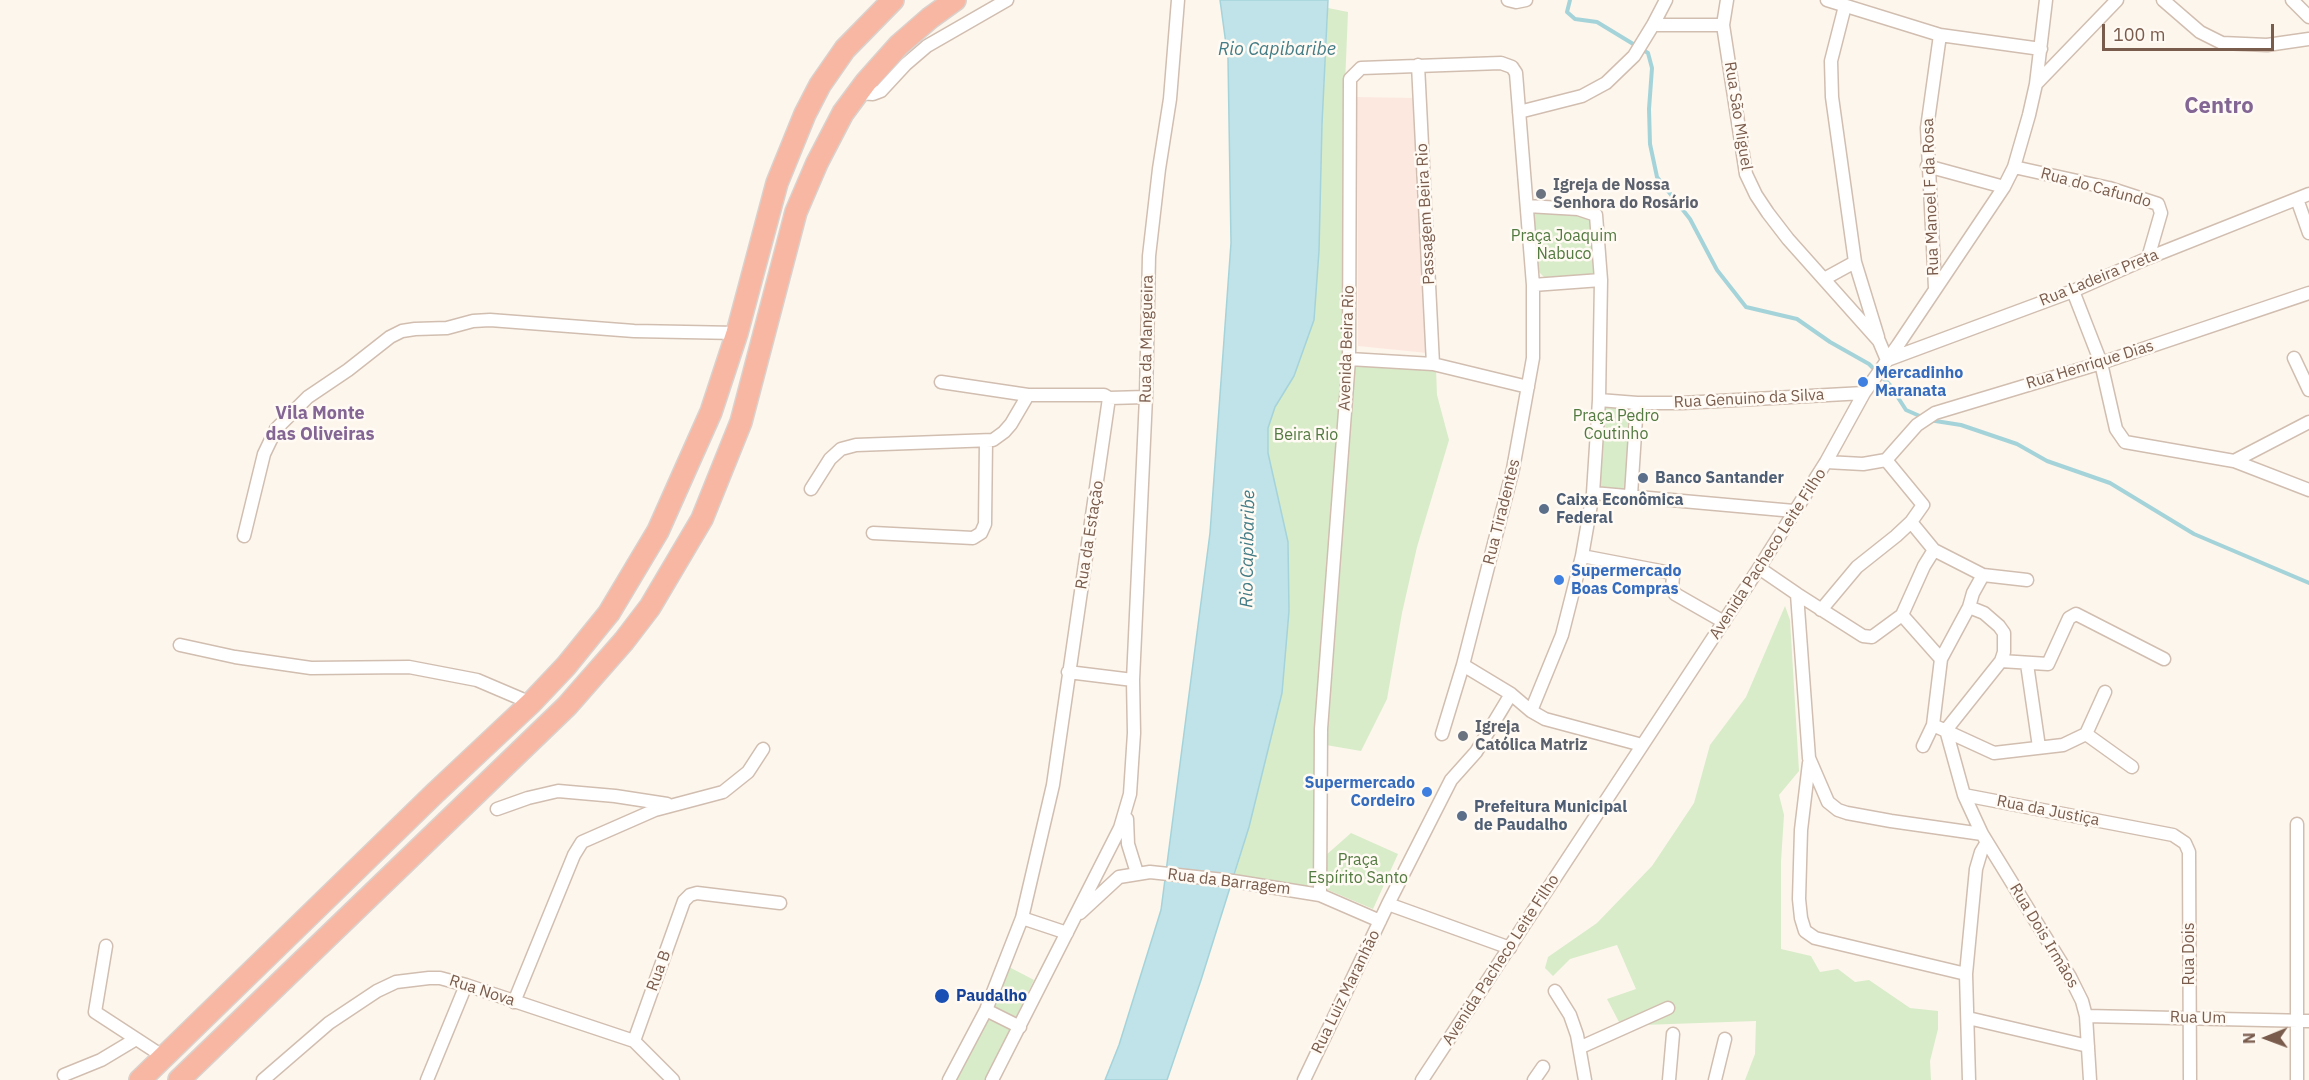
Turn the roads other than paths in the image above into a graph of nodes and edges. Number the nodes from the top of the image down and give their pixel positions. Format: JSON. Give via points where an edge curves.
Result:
{"nodes":[{"id":1,"x":893,"y":0,"type":"edge"},
{"id":2,"x":955,"y":0,"type":"edge"},
{"id":3,"x":1007,"y":0,"type":"edge"},
{"id":4,"x":1178,"y":0,"type":"edge"},
{"id":5,"x":1508,"y":0,"type":"edge"},
{"id":6,"x":1526,"y":0,"type":"edge"},
{"id":7,"x":1666,"y":0,"type":"edge"},
{"id":8,"x":1727,"y":0,"type":"edge"},
{"id":9,"x":1827,"y":0,"type":"edge"},
{"id":10,"x":2046,"y":0,"type":"edge"},
{"id":11,"x":2117,"y":0,"type":"edge"},
{"id":12,"x":2163,"y":0,"type":"edge"},
{"id":13,"x":2292,"y":0,"type":"edge"},
{"id":14,"x":1845,"y":6,"type":"junction"},
{"id":15,"x":2309,"y":17,"type":"edge"},
{"id":16,"x":1724,"y":25,"type":"junction"},
{"id":17,"x":1653,"y":26,"type":"junction"},
{"id":18,"x":1940,"y":35,"type":"junction"},
{"id":19,"x":2309,"y":39,"type":"edge"},
{"id":20,"x":2041,"y":50,"type":"junction"},
{"id":21,"x":1418,"y":65,"type":"junction"},
{"id":22,"x":2036,"y":84,"type":"junction"},
{"id":23,"x":857,"y":93,"type":"junction"},
{"id":24,"x":1519,"y":112,"type":"junction"},
{"id":25,"x":1927,"y":166,"type":"junction"},
{"id":26,"x":2014,"y":167,"type":"junction"},
{"id":27,"x":2004,"y":187,"type":"junction"},
{"id":28,"x":2303,"y":196,"type":"edge"},
{"id":29,"x":1527,"y":206,"type":"junction"},
{"id":30,"x":2309,"y":233,"type":"edge"},
{"id":31,"x":2148,"y":258,"type":"junction"},
{"id":32,"x":1855,"y":262,"type":"junction"},
{"id":33,"x":1824,"y":279,"type":"junction"},
{"id":34,"x":1601,"y":280,"type":"junction"},
{"id":35,"x":1533,"y":285,"type":"junction"},
{"id":36,"x":1935,"y":288,"type":"junction"},
{"id":37,"x":2073,"y":291,"type":"junction"},
{"id":38,"x":2309,"y":293,"type":"edge"},
{"id":39,"x":737,"y":333,"type":"junction"},
{"id":40,"x":1879,"y":341,"type":"junction"},
{"id":41,"x":2294,"y":358,"type":"dead end"},
{"id":42,"x":1349,"y":359,"type":"junction"},
{"id":43,"x":2101,"y":363,"type":"junction"},
{"id":44,"x":1433,"y":364,"type":"junction"},
{"id":45,"x":1881,"y":368,"type":"junction"},
{"id":46,"x":941,"y":381,"type":"dead end"},
{"id":47,"x":1528,"y":387,"type":"junction"},
{"id":48,"x":2309,"y":390,"type":"edge"},
{"id":49,"x":1863,"y":393,"type":"junction"},
{"id":50,"x":1028,"y":395,"type":"junction"},
{"id":51,"x":1109,"y":398,"type":"junction"},
{"id":52,"x":1146,"y":398,"type":"junction"},
{"id":53,"x":1599,"y":400,"type":"junction"},
{"id":54,"x":1637,"y":403,"type":"junction"},
{"id":55,"x":2309,"y":422,"type":"edge"},
{"id":56,"x":987,"y":441,"type":"junction"},
{"id":57,"x":1886,"y":460,"type":"junction"},
{"id":58,"x":2234,"y":461,"type":"junction"},
{"id":59,"x":1826,"y":462,"type":"junction"},
{"id":60,"x":811,"y":489,"type":"dead end"},
{"id":61,"x":2309,"y":490,"type":"edge"},
{"id":62,"x":1593,"y":493,"type":"junction"},
{"id":63,"x":1630,"y":495,"type":"junction"},
{"id":64,"x":1794,"y":511,"type":"junction"},
{"id":65,"x":1911,"y":522,"type":"junction"},
{"id":66,"x":873,"y":533,"type":"dead end"},
{"id":67,"x":244,"y":536,"type":"dead end"},
{"id":68,"x":1934,"y":550,"type":"junction"},
{"id":69,"x":1582,"y":556,"type":"junction"},
{"id":70,"x":1759,"y":568,"type":"junction"},
{"id":71,"x":1983,"y":575,"type":"junction"},
{"id":72,"x":2027,"y":580,"type":"dead end"},
{"id":73,"x":1797,"y":594,"type":"junction"},
{"id":74,"x":1970,"y":607,"type":"junction"},
{"id":75,"x":1821,"y":610,"type":"junction"},
{"id":76,"x":1902,"y":615,"type":"junction"},
{"id":77,"x":1724,"y":622,"type":"junction"},
{"id":78,"x":180,"y":645,"type":"dead end"},
{"id":79,"x":1941,"y":659,"type":"junction"},
{"id":80,"x":2164,"y":659,"type":"dead end"},
{"id":81,"x":2001,"y":661,"type":"junction"},
{"id":82,"x":2027,"y":664,"type":"junction"},
{"id":83,"x":1464,"y":665,"type":"junction"},
{"id":84,"x":1068,"y":672,"type":"junction"},
{"id":85,"x":1133,"y":680,"type":"junction"},
{"id":86,"x":2105,"y":692,"type":"dead end"},
{"id":87,"x":1511,"y":694,"type":"junction"},
{"id":88,"x":531,"y":703,"type":"junction"},
{"id":89,"x":1531,"y":711,"type":"junction"},
{"id":90,"x":1933,"y":725,"type":"junction"},
{"id":91,"x":1946,"y":730,"type":"junction"},
{"id":92,"x":1442,"y":734,"type":"dead end"},
{"id":93,"x":2086,"y":734,"type":"junction"},
{"id":94,"x":1642,"y":745,"type":"junction"},
{"id":95,"x":1923,"y":746,"type":"dead end"},
{"id":96,"x":2039,"y":747,"type":"junction"},
{"id":97,"x":763,"y":749,"type":"dead end"},
{"id":98,"x":1809,"y":758,"type":"junction"},
{"id":99,"x":2132,"y":767,"type":"dead end"},
{"id":100,"x":1964,"y":795,"type":"junction"},
{"id":101,"x":671,"y":805,"type":"junction"},
{"id":102,"x":497,"y":809,"type":"dead end"},
{"id":103,"x":1127,"y":809,"type":"junction"},
{"id":104,"x":2297,"y":824,"type":"dead end"},
{"id":105,"x":2173,"y":835,"type":"joint"},
{"id":106,"x":1985,"y":838,"type":"junction"},
{"id":107,"x":1144,"y":872,"type":"junction"},
{"id":108,"x":1320,"y":895,"type":"junction"},
{"id":109,"x":780,"y":903,"type":"dead end"},
{"id":110,"x":1388,"y":904,"type":"junction"},
{"id":111,"x":1022,"y":918,"type":"junction"},
{"id":112,"x":1072,"y":920,"type":"junction"},
{"id":113,"x":1380,"y":921,"type":"junction"},
{"id":114,"x":1067,"y":933,"type":"junction"},
{"id":115,"x":106,"y":946,"type":"dead end"},
{"id":116,"x":1510,"y":948,"type":"junction"},
{"id":117,"x":1966,"y":974,"type":"junction"},
{"id":118,"x":466,"y":985,"type":"junction"},
{"id":119,"x":1555,"y":991,"type":"dead end"},
{"id":120,"x":514,"y":1002,"type":"junction"},
{"id":121,"x":1668,"y":1008,"type":"dead end"},
{"id":122,"x":986,"y":1010,"type":"junction"},
{"id":123,"x":2086,"y":1016,"type":"junction"},
{"id":124,"x":1968,"y":1018,"type":"junction"},
{"id":125,"x":2190,"y":1018,"type":"junction"},
{"id":126,"x":2303,"y":1021,"type":"edge"},
{"id":127,"x":1020,"y":1027,"type":"junction"},
{"id":128,"x":1673,"y":1034,"type":"dead end"},
{"id":129,"x":136,"y":1039,"type":"junction"},
{"id":130,"x":1725,"y":1039,"type":"dead end"},
{"id":131,"x":633,"y":1041,"type":"junction"},
{"id":132,"x":2088,"y":1046,"type":"junction"},
{"id":133,"x":1581,"y":1047,"type":"junction"},
{"id":134,"x":164,"y":1057,"type":"junction"},
{"id":135,"x":1543,"y":1066,"type":"dead end"},
{"id":136,"x":64,"y":1075,"type":"dead end"},
{"id":137,"x":266,"y":1079,"type":"edge"},
{"id":138,"x":140,"y":1080,"type":"edge"},
{"id":139,"x":179,"y":1080,"type":"edge"},
{"id":140,"x":427,"y":1080,"type":"edge"},
{"id":141,"x":673,"y":1080,"type":"edge"},
{"id":142,"x":949,"y":1080,"type":"edge"},
{"id":143,"x":992,"y":1080,"type":"edge"},
{"id":144,"x":1304,"y":1080,"type":"edge"},
{"id":145,"x":1422,"y":1080,"type":"edge"},
{"id":146,"x":1534,"y":1080,"type":"edge"},
{"id":147,"x":1585,"y":1080,"type":"edge"},
{"id":148,"x":1670,"y":1080,"type":"edge"},
{"id":149,"x":1714,"y":1080,"type":"edge"},
{"id":150,"x":1969,"y":1080,"type":"edge"},
{"id":151,"x":2090,"y":1080,"type":"edge"},
{"id":152,"x":2190,"y":1080,"type":"edge"},
{"id":153,"x":2297,"y":1080,"type":"edge"}],
"edges":[{"from":1,"to":39,"type":"highway","via":[[845,49],[806,114],[777,183]]},
{"from":2,"to":23,"type":"highway","via":[[899,45]]},
{"from":3,"to":23,"type":"street","via":[[927,46],[881,91]]},
{"from":4,"to":52,"type":"street","name":"Rua da Mangueira","via":[[1170,99],[1152,223]]},
{"from":5,"to":6,"type":"street"},
{"from":7,"to":17,"type":"street"},
{"from":8,"to":16,"type":"street","name":"Rua São Miguel"},
{"from":9,"to":14,"type":"street"},
{"from":10,"to":20,"type":"street","name":"Avenida Pacheco Leite Filho"},
{"from":11,"to":22,"type":"street"},
{"from":12,"to":19,"type":"street","via":[[2200,32],[2222,43],[2266,45]]},
{"from":13,"to":15,"type":"street"},
{"from":14,"to":18,"type":"street"},
{"from":14,"to":32,"type":"street","via":[[1834,41],[1830,73]]},
{"from":16,"to":17,"type":"street"},
{"from":16,"to":33,"type":"street","name":"Rua São Miguel","via":[[1746,174],[1768,213]]},
{"from":17,"to":24,"type":"street","via":[[1634,56],[1596,89]]},
{"from":18,"to":20,"type":"street"},
{"from":18,"to":25,"type":"street","name":"Rua Manoel F da Rosa","via":[[1929,105]]},
{"from":20,"to":22,"type":"street","name":"Avenida Pacheco Leite Filho"},
{"from":21,"to":24,"type":"street","name":"Avenida Beira Rio","via":[[1501,63],[1514,69]]},
{"from":21,"to":42,"type":"street","name":"Avenida Beira Rio","via":[[1360,68],[1350,79]]},
{"from":21,"to":44,"type":"street","name":"Passagem Beira Rio"},
{"from":22,"to":26,"type":"street","name":"Avenida Pacheco Leite Filho"},
{"from":23,"to":139,"type":"highway","via":[[817,163],[796,212],[744,412],[723,469],[702,519],[650,607],[567,706]]},
{"from":24,"to":29,"type":"street"},
{"from":25,"to":27,"type":"street"},
{"from":25,"to":36,"type":"street","name":"Rua Manoel F da Rosa"},
{"from":26,"to":27,"type":"street","name":"Avenida Pacheco Leite Filho"},
{"from":26,"to":31,"type":"street","name":"Rua do Cafundo","via":[[2109,188],[2158,204],[2161,213]]},
{"from":27,"to":36,"type":"street","name":"Avenida Pacheco Leite Filho"},
{"from":28,"to":30,"type":"street"},
{"from":28,"to":31,"type":"street","name":"Rua Ladeira Preta"},
{"from":29,"to":34,"type":"street","via":[[1578,209],[1596,215]]},
{"from":29,"to":35,"type":"street"},
{"from":31,"to":37,"type":"street","name":"Rua Ladeira Preta"},
{"from":32,"to":33,"type":"street"},
{"from":32,"to":40,"type":"street"},
{"from":33,"to":40,"type":"street","name":"Rua São Miguel"},
{"from":34,"to":35,"type":"street"},
{"from":34,"to":53,"type":"street"},
{"from":35,"to":47,"type":"street","name":"Rua Tiradentes","via":[[1533,358]]},
{"from":36,"to":45,"type":"street","name":"Avenida Pacheco Leite Filho"},
{"from":37,"to":43,"type":"street"},
{"from":37,"to":45,"type":"street","name":"Rua Ladeira Preta"},
{"from":38,"to":43,"type":"street","name":"Rua Henrique Dias"},
{"from":39,"to":67,"type":"street","via":[[624,331],[490,321],[402,331],[308,397],[276,429],[264,454]]},
{"from":39,"to":88,"type":"highway","via":[[711,412],[633,577],[592,635]]},
{"from":40,"to":45,"type":"street","name":"Rua São Miguel"},
{"from":41,"to":48,"type":"street"},
{"from":42,"to":44,"type":"street"},
{"from":42,"to":108,"type":"street","name":"Avenida Beira Rio","via":[[1321,729]]},
{"from":43,"to":57,"type":"street","name":"Rua Henrique Dias","via":[[1935,413],[1917,425]]},
{"from":43,"to":58,"type":"street","via":[[2116,429],[2125,442]]},
{"from":44,"to":47,"type":"street"},
{"from":45,"to":49,"type":"street","name":"Avenida Pacheco Leite Filho"},
{"from":46,"to":50,"type":"street"},
{"from":47,"to":83,"type":"street","name":"Rua Tiradentes","via":[[1513,469]]},
{"from":49,"to":54,"type":"street","name":"Rua Genuino da Silva"},
{"from":49,"to":59,"type":"street","name":"Avenida Pacheco Leite Filho"},
{"from":50,"to":51,"type":"street"},
{"from":50,"to":56,"type":"street","via":[[1004,432]]},
{"from":51,"to":52,"type":"street"},
{"from":51,"to":84,"type":"street","name":"Rua da Estação"},
{"from":52,"to":85,"type":"street","name":"Rua da Mangueira"},
{"from":53,"to":54,"type":"street","name":"Rua Genuino da Silva"},
{"from":53,"to":62,"type":"street"},
{"from":54,"to":63,"type":"street"},
{"from":55,"to":58,"type":"street"},
{"from":56,"to":60,"type":"street","via":[[841,448]]},
{"from":56,"to":66,"type":"street","via":[[981,533],[973,538]]},
{"from":57,"to":59,"type":"street","via":[[1863,464]]},
{"from":57,"to":65,"type":"street","via":[[1923,505]]},
{"from":58,"to":61,"type":"street"},
{"from":59,"to":64,"type":"street","name":"Avenida Pacheco Leite Filho"},
{"from":62,"to":63,"type":"street"},
{"from":62,"to":69,"type":"street"},
{"from":63,"to":64,"type":"street"},
{"from":64,"to":70,"type":"street","name":"Avenida Pacheco Leite Filho"},
{"from":65,"to":68,"type":"street"},
{"from":65,"to":75,"type":"street","via":[[1857,567]]},
{"from":68,"to":71,"type":"street"},
{"from":68,"to":76,"type":"street"},
{"from":69,"to":77,"type":"street","via":[[1671,573],[1675,594]]},
{"from":69,"to":89,"type":"street","via":[[1562,635]]},
{"from":70,"to":73,"type":"street"},
{"from":70,"to":77,"type":"street","name":"Avenida Pacheco Leite Filho"},
{"from":71,"to":72,"type":"street"},
{"from":71,"to":74,"type":"street"},
{"from":73,"to":75,"type":"street"},
{"from":73,"to":98,"type":"street"},
{"from":74,"to":79,"type":"street"},
{"from":74,"to":81,"type":"street","via":[[1999,626],[2005,643]]},
{"from":75,"to":76,"type":"street","via":[[1866,637],[1879,633]]},
{"from":76,"to":79,"type":"street"},
{"from":77,"to":94,"type":"street","name":"Avenida Pacheco Leite Filho"},
{"from":78,"to":88,"type":"street","via":[[311,668],[431,671],[477,680]]},
{"from":79,"to":90,"type":"street"},
{"from":80,"to":82,"type":"street","via":[[2074,614],[2048,664]]},
{"from":81,"to":82,"type":"street"},
{"from":81,"to":91,"type":"street"},
{"from":82,"to":96,"type":"street"},
{"from":83,"to":87,"type":"street"},
{"from":83,"to":92,"type":"street","name":"Rua Tiradentes"},
{"from":84,"to":85,"type":"street"},
{"from":84,"to":111,"type":"street","name":"Rua da Estação","via":[[1053,785]]},
{"from":85,"to":103,"type":"street","name":"Rua da Mangueira","via":[[1132,778]]},
{"from":86,"to":93,"type":"street"},
{"from":87,"to":89,"type":"street"},
{"from":87,"to":110,"type":"street","name":"Rua Luiz Maranhão","via":[[1476,752],[1451,780]]},
{"from":88,"to":134,"type":"highway"},
{"from":89,"to":94,"type":"street","via":[[1545,719]]},
{"from":90,"to":91,"type":"street"},
{"from":90,"to":95,"type":"street"},
{"from":91,"to":96,"type":"street","via":[[1994,753]]},
{"from":91,"to":100,"type":"street"},
{"from":93,"to":96,"type":"street","via":[[2063,745]]},
{"from":93,"to":99,"type":"street"},
{"from":94,"to":116,"type":"street","name":"Avenida Pacheco Leite Filho"},
{"from":97,"to":101,"type":"street","via":[[748,772],[723,792]]},
{"from":98,"to":106,"type":"street","via":[[1828,802],[1838,810]]},
{"from":98,"to":117,"type":"street","via":[[1800,842],[1799,899],[1805,931],[1815,938]]},
{"from":100,"to":105,"type":"street","name":"Rua da Justiça"},
{"from":100,"to":106,"type":"street","name":"Rua da Justiça"},
{"from":101,"to":102,"type":"street","via":[[558,791]]},
{"from":101,"to":120,"type":"street","via":[[591,837],[579,846]]},
{"from":103,"to":107,"type":"street","via":[[1128,844]]},
{"from":103,"to":112,"type":"street"},
{"from":104,"to":126,"type":"street"},
{"from":105,"to":125,"type":"street","name":"Rua Dois","via":[[2186,843],[2188,852]]},
{"from":106,"to":117,"type":"street","via":[[1976,869]]},
{"from":106,"to":123,"type":"street","name":"Rua Dois Irmãos","via":[[2070,977]]},
{"from":107,"to":108,"type":"street","name":"Rua da Barragem"},
{"from":107,"to":112,"type":"street","via":[[1119,877]]},
{"from":108,"to":113,"type":"street","name":"Rua da Barragem"},
{"from":109,"to":131,"type":"street","name":"Rua B","via":[[690,895],[684,901]]},
{"from":110,"to":113,"type":"street","name":"Rua Luiz Maranhão"},
{"from":110,"to":116,"type":"street"},
{"from":111,"to":114,"type":"street"},
{"from":111,"to":122,"type":"street","name":"Rua da Estação"},
{"from":112,"to":114,"type":"street"},
{"from":113,"to":144,"type":"street","name":"Rua Luiz Maranhão"},
{"from":114,"to":127,"type":"street"},
{"from":115,"to":129,"type":"street","via":[[95,1012]]},
{"from":116,"to":145,"type":"street","name":"Avenida Pacheco Leite Filho"},
{"from":117,"to":124,"type":"street"},
{"from":118,"to":120,"type":"street","name":"Rua Nova"},
{"from":118,"to":137,"type":"street","name":"Rua Nova","via":[[440,978],[396,982],[329,1023]]},
{"from":118,"to":140,"type":"street"},
{"from":119,"to":133,"type":"street","via":[[1570,1015]]},
{"from":120,"to":131,"type":"street","name":"Rua Nova"},
{"from":121,"to":133,"type":"street"},
{"from":122,"to":127,"type":"street"},
{"from":122,"to":142,"type":"street","name":"Rua da Estação"},
{"from":123,"to":125,"type":"street","name":"Rua Um"},
{"from":123,"to":132,"type":"street","name":"Rua Dois Irmãos"},
{"from":124,"to":132,"type":"street"},
{"from":124,"to":150,"type":"street"},
{"from":125,"to":126,"type":"street","name":"Rua Um"},
{"from":125,"to":152,"type":"street","name":"Rua Dois"},
{"from":126,"to":153,"type":"street"},
{"from":127,"to":143,"type":"street"},
{"from":128,"to":148,"type":"street"},
{"from":129,"to":134,"type":"street"},
{"from":129,"to":136,"type":"street","via":[[101,1060]]},
{"from":130,"to":149,"type":"street"},
{"from":131,"to":141,"type":"street","name":"Rua Nova"},
{"from":132,"to":151,"type":"street","name":"Rua Dois Irmãos"},
{"from":133,"to":147,"type":"street"},
{"from":134,"to":138,"type":"highway"},
{"from":135,"to":146,"type":"street"}]}
